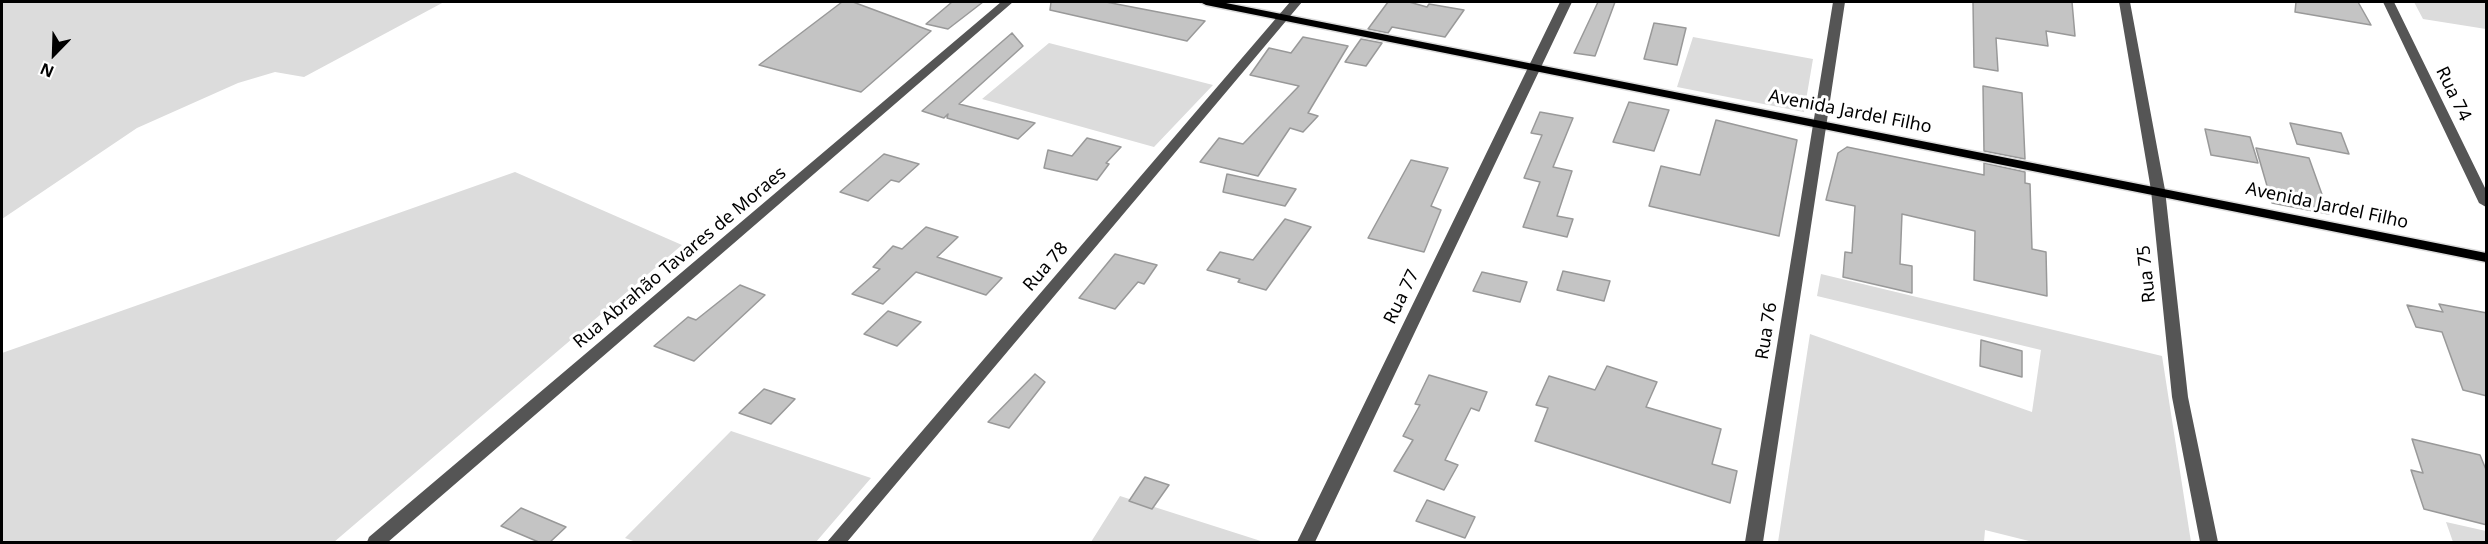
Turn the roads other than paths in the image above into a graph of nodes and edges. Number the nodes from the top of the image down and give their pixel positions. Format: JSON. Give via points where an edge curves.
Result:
{"nodes":[{"id":1,"x":1007,"y":2,"type":"edge"},
{"id":2,"x":1206,"y":2,"type":"edge"},
{"id":3,"x":1296,"y":2,"type":"edge"},
{"id":4,"x":1566,"y":2,"type":"edge"},
{"id":5,"x":1839,"y":2,"type":"edge"},
{"id":6,"x":2124,"y":2,"type":"edge"},
{"id":7,"x":2388,"y":2,"type":"edge"},
{"id":8,"x":1285,"y":16,"type":"junction"},
{"id":9,"x":1533,"y":68,"type":"junction"},
{"id":10,"x":1818,"y":124,"type":"junction"},
{"id":11,"x":2158,"y":190,"type":"junction"},
{"id":12,"x":2487,"y":203,"type":"edge"},
{"id":13,"x":2487,"y":258,"type":"edge"},
{"id":14,"x":376,"y":543,"type":"edge"},
{"id":15,"x":836,"y":543,"type":"edge"},
{"id":16,"x":1306,"y":543,"type":"edge"},
{"id":17,"x":1754,"y":543,"type":"edge"},
{"id":18,"x":2209,"y":543,"type":"edge"}],
"edges":[{"from":1,"to":14,"type":"street","name":"Rua Abrahão Tavares de Moraes"},
{"from":2,"to":8,"type":"main road","name":"Avenida Jardel Filho"},
{"from":3,"to":8,"type":"street","name":"Rua 78"},
{"from":4,"to":9,"type":"street","name":"Rua 77"},
{"from":5,"to":10,"type":"street","name":"Rua 76"},
{"from":6,"to":11,"type":"street","name":"Rua 75"},
{"from":7,"to":12,"type":"street","name":"Rua 74"},
{"from":8,"to":9,"type":"main road","name":"Avenida Jardel Filho"},
{"from":8,"to":15,"type":"street","name":"Rua 78"},
{"from":9,"to":10,"type":"main road","name":"Avenida Jardel Filho"},
{"from":9,"to":16,"type":"street","name":"Rua 77"},
{"from":10,"to":11,"type":"main road","name":"Avenida Jardel Filho"},
{"from":10,"to":17,"type":"street","name":"Rua 76"},
{"from":11,"to":13,"type":"main road","name":"Avenida Jardel Filho"},
{"from":11,"to":18,"type":"street","name":"Rua 75","via":[[2180,397]]}]}
